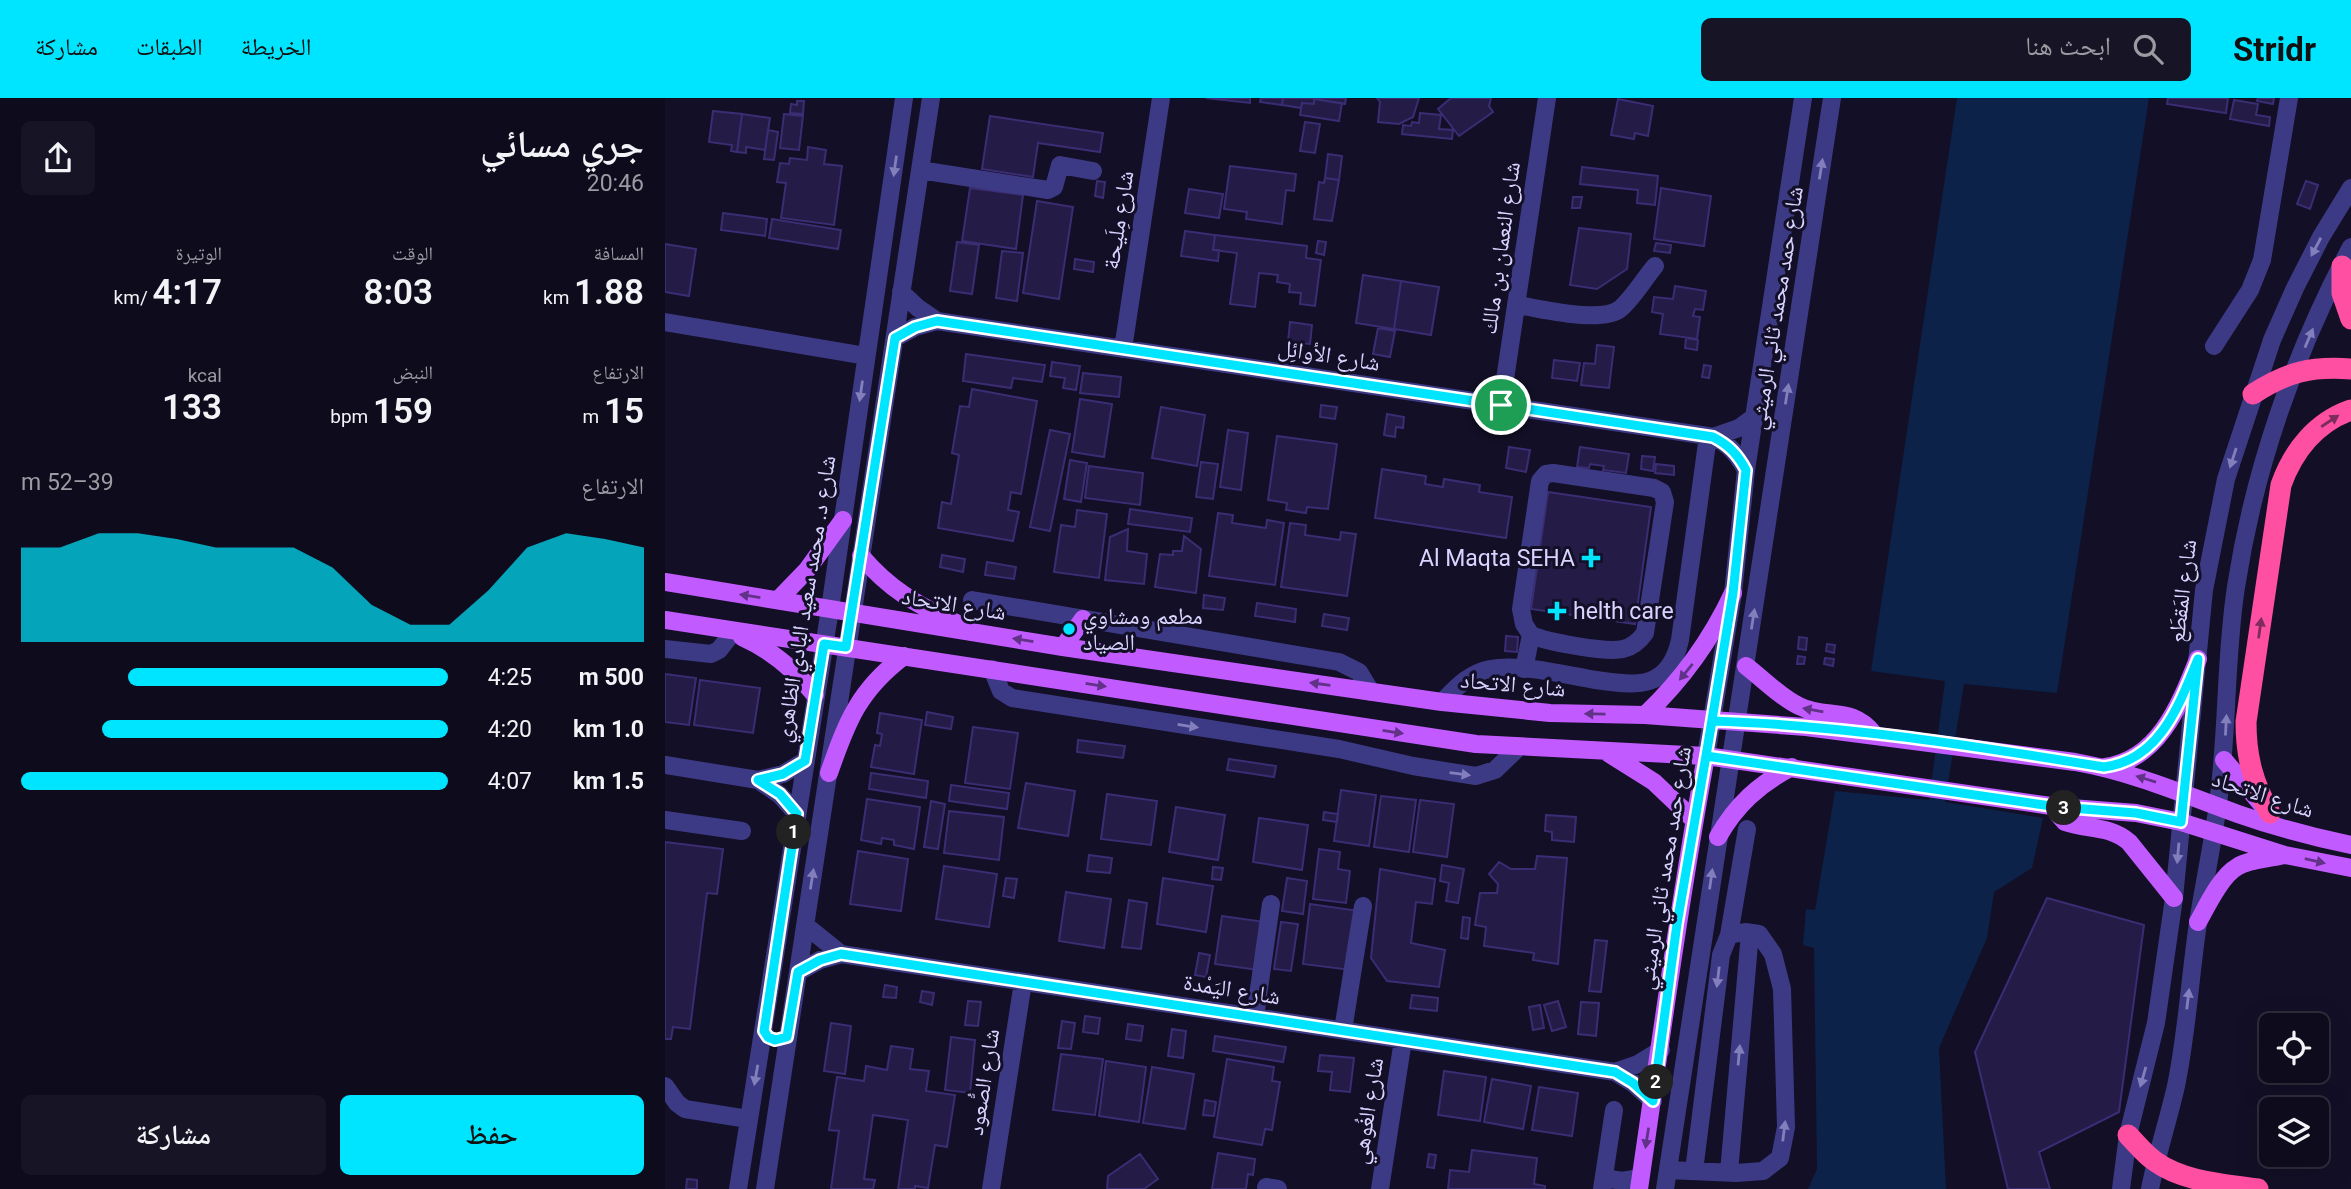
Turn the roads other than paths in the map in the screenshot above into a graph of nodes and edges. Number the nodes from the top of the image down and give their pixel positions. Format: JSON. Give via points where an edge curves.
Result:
{"nodes":[{"id":1,"x":889,"y":98,"type":"edge"},
{"id":2,"x":931,"y":98,"type":"edge"},
{"id":3,"x":1161,"y":98,"type":"edge"},
{"id":4,"x":1547,"y":98,"type":"edge"},
{"id":5,"x":1803,"y":98,"type":"edge"},
{"id":6,"x":1832,"y":98,"type":"edge"},
{"id":7,"x":2289,"y":98,"type":"edge"},
{"id":8,"x":903,"y":106,"type":"edge"},
{"id":9,"x":920,"y":170,"type":"junction"},
{"id":10,"x":1093,"y":170,"type":"dead end"},
{"id":11,"x":2351,"y":188,"type":"edge"},
{"id":12,"x":2346,"y":256,"type":"edge"},
{"id":13,"x":1655,"y":266,"type":"dead end"},
{"id":14,"x":901,"y":292,"type":"junction"},
{"id":15,"x":1516,"y":305,"type":"junction"},
{"id":16,"x":2351,"y":319,"type":"edge"},
{"id":17,"x":937,"y":321,"type":"junction"},
{"id":18,"x":665,"y":322,"type":"edge"},
{"id":19,"x":895,"y":338,"type":"junction"},
{"id":20,"x":2214,"y":346,"type":"dead end"},
{"id":21,"x":1123,"y":349,"type":"junction"},
{"id":22,"x":866,"y":356,"type":"junction"},
{"id":23,"x":2351,"y":369,"type":"edge"},
{"id":24,"x":2294,"y":372,"type":"junction"},
{"id":25,"x":2253,"y":394,"type":"junction"},
{"id":26,"x":1501,"y":405,"type":"junction"},
{"id":27,"x":2351,"y":410,"type":"edge"},
{"id":28,"x":1754,"y":417,"type":"junction"},
{"id":29,"x":1711,"y":437,"type":"junction"},
{"id":30,"x":1746,"y":470,"type":"junction"},
{"id":31,"x":843,"y":520,"type":"junction"},
{"id":32,"x":861,"y":556,"type":"junction"},
{"id":33,"x":665,"y":582,"type":"edge"},
{"id":34,"x":1733,"y":593,"type":"junction"},
{"id":35,"x":778,"y":600,"type":"junction"},
{"id":36,"x":972,"y":600,"type":"dead end"},
{"id":37,"x":830,"y":609,"type":"junction"},
{"id":38,"x":852,"y":612,"type":"junction"},
{"id":39,"x":1083,"y":619,"type":"junction"},
{"id":40,"x":665,"y":620,"type":"edge"},
{"id":41,"x":733,"y":632,"type":"junction"},
{"id":42,"x":978,"y":633,"type":"junction"},
{"id":43,"x":1531,"y":635,"type":"junction"},
{"id":44,"x":824,"y":644,"type":"junction"},
{"id":45,"x":846,"y":647,"type":"junction"},
{"id":46,"x":1063,"y":647,"type":"junction"},
{"id":47,"x":665,"y":649,"type":"edge"},
{"id":48,"x":1605,"y":650,"type":"junction"},
{"id":49,"x":904,"y":656,"type":"junction"},
{"id":50,"x":2198,"y":659,"type":"junction"},
{"id":51,"x":1746,"y":666,"type":"junction"},
{"id":52,"x":992,"y":669,"type":"junction"},
{"id":53,"x":1524,"y":669,"type":"junction"},
{"id":54,"x":1599,"y":680,"type":"junction"},
{"id":55,"x":1371,"y":692,"type":"junction"},
{"id":56,"x":815,"y":695,"type":"junction"},
{"id":57,"x":1442,"y":702,"type":"junction"},
{"id":58,"x":1645,"y":715,"type":"junction"},
{"id":59,"x":1712,"y":721,"type":"junction"},
{"id":60,"x":1737,"y":722,"type":"junction"},
{"id":61,"x":1874,"y":734,"type":"junction"},
{"id":62,"x":1519,"y":747,"type":"junction"},
{"id":63,"x":1601,"y":750,"type":"junction"},
{"id":64,"x":1706,"y":756,"type":"junction"},
{"id":65,"x":1731,"y":759,"type":"junction"},
{"id":66,"x":2224,"y":760,"type":"junction"},
{"id":67,"x":805,"y":761,"type":"junction"},
{"id":68,"x":665,"y":765,"type":"edge"},
{"id":69,"x":1792,"y":767,"type":"junction"},
{"id":70,"x":2104,"y":767,"type":"junction"},
{"id":71,"x":829,"y":774,"type":"junction"},
{"id":72,"x":758,"y":780,"type":"junction"},
{"id":73,"x":2185,"y":794,"type":"junction"},
{"id":74,"x":2218,"y":806,"type":"junction"},
{"id":75,"x":2058,"y":807,"type":"junction"},
{"id":76,"x":2270,"y":813,"type":"junction"},
{"id":77,"x":797,"y":814,"type":"junction"},
{"id":78,"x":665,"y":820,"type":"edge"},
{"id":79,"x":1694,"y":820,"type":"junction"},
{"id":80,"x":2181,"y":822,"type":"junction"},
{"id":81,"x":1747,"y":829,"type":"dead end"},
{"id":82,"x":2288,"y":830,"type":"junction"},
{"id":83,"x":742,"y":831,"type":"dead end"},
{"id":84,"x":2214,"y":832,"type":"junction"},
{"id":85,"x":1718,"y":837,"type":"junction"},
{"id":86,"x":2351,"y":845,"type":"edge"},
{"id":87,"x":2285,"y":855,"type":"junction"},
{"id":88,"x":2351,"y":868,"type":"edge"},
{"id":89,"x":2174,"y":898,"type":"junction"},
{"id":90,"x":1271,"y":904,"type":"dead end"},
{"id":91,"x":1363,"y":906,"type":"dead end"},
{"id":92,"x":2198,"y":922,"type":"junction"},
{"id":93,"x":805,"y":925,"type":"junction"},
{"id":94,"x":1751,"y":933,"type":"junction"},
{"id":95,"x":1730,"y":935,"type":"junction"},
{"id":96,"x":841,"y":954,"type":"junction"},
{"id":97,"x":798,"y":972,"type":"junction"},
{"id":98,"x":1023,"y":982,"type":"junction"},
{"id":99,"x":1255,"y":1017,"type":"junction"},
{"id":100,"x":1343,"y":1030,"type":"junction"},
{"id":101,"x":764,"y":1031,"type":"junction"},
{"id":102,"x":787,"y":1037,"type":"junction"},
{"id":103,"x":1403,"y":1040,"type":"junction"},
{"id":104,"x":1661,"y":1050,"type":"junction"},
{"id":105,"x":1615,"y":1072,"type":"junction"},
{"id":106,"x":665,"y":1086,"type":"edge"},
{"id":107,"x":1653,"y":1101,"type":"junction"},
{"id":108,"x":1614,"y":1110,"type":"dead end"},
{"id":109,"x":748,"y":1119,"type":"junction"},
{"id":110,"x":2128,"y":1135,"type":"junction"},
{"id":111,"x":2155,"y":1162,"type":"junction"},
{"id":112,"x":1668,"y":1170,"type":"junction"},
{"id":113,"x":1694,"y":1171,"type":"junction"},
{"id":114,"x":1729,"y":1172,"type":"junction"},
{"id":115,"x":1639,"y":1183,"type":"edge"},
{"id":116,"x":1603,"y":1184,"type":"edge"},
{"id":117,"x":2216,"y":1186,"type":"edge"},
{"id":118,"x":738,"y":1189,"type":"edge"},
{"id":119,"x":765,"y":1189,"type":"edge"},
{"id":120,"x":991,"y":1189,"type":"edge"},
{"id":121,"x":1380,"y":1189,"type":"edge"},
{"id":122,"x":1665,"y":1189,"type":"edge"},
{"id":123,"x":2120,"y":1189,"type":"edge"},
{"id":124,"x":2150,"y":1189,"type":"edge"},
{"id":125,"x":2258,"y":1189,"type":"edge"}],
"edges":[{"from":1,"to":8,"type":"street"},
{"from":2,"to":9,"type":"street"},
{"from":3,"to":21,"type":"street","name":"شارع مِلَيحة"},
{"from":4,"to":15,"type":"street","name":"شارع النعمان بن مالك"},
{"from":5,"to":28,"type":"street","name":"شارع حمد محمد ثاني الرميثي"},
{"from":51,"to":6,"type":"street","name":"شارع حمد محمد ثاني الرميثي","one_way":true},
{"from":7,"to":20,"type":"street","via":[[2262,260],[2250,290]]},
{"from":8,"to":22,"type":"street","name":"شارع د. محمد سعيد البادي الظاهري","one_way":true},
{"from":9,"to":10,"type":"street","via":[[1048,190],[1054,187],[1060,165]]},
{"from":9,"to":14,"type":"street"},
{"from":11,"to":25,"type":"street","name":"شارع المَقطَع","one_way":true,"via":[[2295,288]]},
{"from":12,"to":16,"type":"highway","via":[[2342,293]]},
{"from":24,"to":12,"type":"street","one_way":true},
{"from":13,"to":15,"type":"street","via":[[1619,310],[1608,314]]},
{"from":14,"to":17,"type":"street","name":"شارع الأوائِل"},
{"from":14,"to":19,"type":"street"},
{"from":15,"to":26,"type":"street","name":"شارع النعمان بن مالك"},
{"from":17,"to":19,"type":"street","name":"شارع الأوائِل"},
{"from":17,"to":21,"type":"street","name":"شارع الأوائِل"},
{"from":18,"to":22,"type":"street"},
{"from":19,"to":32,"type":"street"},
{"from":21,"to":26,"type":"street","name":"شارع الأوائِل"},
{"from":22,"to":31,"type":"street","name":"شارع د. محمد سعيد البادي الظاهري","one_way":true},
{"from":23,"to":24,"type":"highway"},
{"from":24,"to":25,"type":"highway"},
{"from":66,"to":24,"type":"street","one_way":true,"via":[[2236,587],[2260,475]]},
{"from":25,"to":50,"type":"street","name":"شارع المَقطَع","one_way":true,"via":[[2214,534]]},
{"from":26,"to":29,"type":"street","name":"شارع الأوائِل"},
{"from":76,"to":27,"type":"highway","one_way":true,"via":[[2250,770],[2246,722],[2281,485],[2305,441]]},
{"from":28,"to":29,"type":"street","via":[[1731,432]]},
{"from":28,"to":30,"type":"street","name":"شارع حمد محمد ثاني الرميثي"},
{"from":29,"to":30,"type":"street","via":[[1736,454]]},
{"from":29,"to":54,"type":"street","via":[[1673,662],[1648,682],[1626,685]]},
{"from":30,"to":34,"type":"street","name":"شارع حمد محمد ثاني الرميثي"},
{"from":31,"to":35,"type":"main road","via":[[807,570]]},
{"from":31,"to":37,"type":"street","name":"شارع د. محمد سعيد البادي الظاهري"},
{"from":32,"to":38,"type":"street"},
{"from":32,"to":42,"type":"main road","via":[[906,598]]},
{"from":35,"to":33,"type":"main road","name":"شارع الاتحاد","one_way":true},
{"from":34,"to":58,"type":"main road","one_way":true,"via":[[1698,656]]},
{"from":34,"to":59,"type":"street","name":"شارع حمد محمد ثاني الرميثي"},
{"from":35,"to":37,"type":"main road","name":"شارع الاتحاد"},
{"from":36,"to":39,"type":"street"},
{"from":37,"to":38,"type":"main road","name":"شارع الاتحاد"},
{"from":37,"to":44,"type":"street","name":"شارع د. محمد سعيد البادي الظاهري"},
{"from":38,"to":42,"type":"main road","name":"شارع الاتحاد"},
{"from":38,"to":45,"type":"street"},
{"from":39,"to":46,"type":"main road"},
{"from":39,"to":55,"type":"street","via":[[1339,662],[1359,672]]},
{"from":40,"to":41,"type":"main road"},
{"from":41,"to":44,"type":"main road"},
{"from":41,"to":47,"type":"street","via":[[711,654]]},
{"from":41,"to":56,"type":"main road","via":[[778,659]]},
{"from":46,"to":42,"type":"main road","name":"شارع الاتحاد","one_way":true},
{"from":43,"to":48,"type":"street"},
{"from":43,"to":48,"type":"street","via":[[1521,609],[1542,477],[1553,473],[1654,488],[1662,492],[1665,502],[1645,633],[1622,650]]},
{"from":43,"to":53,"type":"street"},
{"from":44,"to":45,"type":"main road"},
{"from":44,"to":56,"type":"street","name":"شارع د. محمد سعيد البادي الظاهري"},
{"from":45,"to":49,"type":"main road"},
{"from":45,"to":71,"type":"street"},
{"from":55,"to":46,"type":"main road","name":"شارع الاتحاد","one_way":true},
{"from":48,"to":54,"type":"street"},
{"from":49,"to":52,"type":"main road"},
{"from":49,"to":71,"type":"main road","via":[[873,684],[853,711]]},
{"from":50,"to":70,"type":"main road","via":[[2176,709],[2157,738],[2136,758]]},
{"from":50,"to":73,"type":"street","name":"شارع المَقطَع"},
{"from":51,"to":60,"type":"street","name":"شارع حمد محمد ثاني الرميثي"},
{"from":61,"to":51,"type":"main road","one_way":true,"via":[[1849,715],[1801,708]]},
{"from":52,"to":62,"type":"main road","one_way":true},
{"from":52,"to":62,"type":"street","one_way":true,"via":[[1001,691],[1012,698],[1339,749],[1441,771],[1490,774]]},
{"from":53,"to":54,"type":"street"},
{"from":53,"to":57,"type":"street","via":[[1481,671]]},
{"from":55,"to":57,"type":"main road","name":"شارع الاتحاد"},
{"from":56,"to":67,"type":"street","name":"شارع د. محمد سعيد البادي الظاهري"},
{"from":58,"to":57,"type":"main road","name":"شارع الاتحاد","one_way":true,"via":[[1550,713]]},
{"from":58,"to":59,"type":"main road","name":"شارع الاتحاد"},
{"from":59,"to":60,"type":"main road","name":"شارع الاتحاد"},
{"from":59,"to":64,"type":"street","name":"شارع حمد محمد ثاني الرميثي"},
{"from":60,"to":61,"type":"main road","name":"شارع الاتحاد"},
{"from":60,"to":65,"type":"street","name":"شارع حمد محمد ثاني الرميثي"},
{"from":61,"to":70,"type":"main road","name":"شارع الاتحاد"},
{"from":62,"to":63,"type":"main road"},
{"from":63,"to":64,"type":"main road"},
{"from":63,"to":79,"type":"main road","via":[[1654,782]]},
{"from":64,"to":65,"type":"main road"},
{"from":64,"to":79,"type":"main road","name":"شارع حمد محمد ثاني الرميثي"},
{"from":65,"to":69,"type":"main road"},
{"from":65,"to":85,"type":"street","name":"شارع حمد محمد ثاني الرميثي"},
{"from":66,"to":74,"type":"street"},
{"from":66,"to":76,"type":"main road"},
{"from":67,"to":72,"type":"street","via":[[783,774]]},
{"from":67,"to":77,"type":"street","name":"شارع د. محمد سعيد البادي الظاهري"},
{"from":68,"to":72,"type":"street"},
{"from":69,"to":75,"type":"main road"},
{"from":69,"to":85,"type":"main road","via":[[1742,803]]},
{"from":73,"to":70,"type":"main road","name":"شارع الاتحاد","one_way":true},
{"from":93,"to":71,"type":"street","one_way":true},
{"from":72,"to":77,"type":"street","via":[[780,794]]},
{"from":73,"to":74,"type":"main road","name":"شارع الاتحاد"},
{"from":73,"to":80,"type":"street","name":"شارع المَقطَع"},
{"from":74,"to":82,"type":"main road","name":"شارع الاتحاد"},
{"from":74,"to":84,"type":"street"},
{"from":75,"to":80,"type":"main road"},
{"from":75,"to":89,"type":"main road","via":[[2065,822],[2122,836]]},
{"from":76,"to":82,"type":"main road"},
{"from":77,"to":101,"type":"street","name":"شارع د. محمد سعيد البادي الظاهري"},
{"from":78,"to":83,"type":"street"},
{"from":79,"to":104,"type":"main road","name":"شارع حمد محمد ثاني الرميثي"},
{"from":80,"to":84,"type":"main road"},
{"from":80,"to":89,"type":"street","name":"شارع المَقطَع","one_way":true},
{"from":81,"to":95,"type":"street"},
{"from":82,"to":86,"type":"main road","name":"شارع الاتحاد"},
{"from":84,"to":87,"type":"main road"},
{"from":84,"to":92,"type":"street"},
{"from":112,"to":85,"type":"street","name":"شارع حمد محمد ثاني الرميثي","one_way":true},
{"from":87,"to":88,"type":"main road","one_way":true},
{"from":87,"to":92,"type":"main road","via":[[2235,868]]},
{"from":89,"to":110,"type":"street","name":"شارع المَقطَع","one_way":true,"via":[[2156,1023]]},
{"from":90,"to":99,"type":"street"},
{"from":91,"to":100,"type":"street"},
{"from":111,"to":92,"type":"street","one_way":true,"via":[[2179,1069]]},
{"from":93,"to":96,"type":"street"},
{"from":93,"to":97,"type":"street"},
{"from":94,"to":95,"type":"street"},
{"from":114,"to":94,"type":"street","one_way":true},
{"from":114,"to":94,"type":"street","one_way":true,"via":[[1763,1171],[1780,1158],[1786,1127],[1782,989],[1773,954],[1759,934]]},
{"from":95,"to":113,"type":"street","one_way":true,"via":[[1721,955]]},
{"from":96,"to":97,"type":"street","name":"شارع اليَمْدة"},
{"from":96,"to":98,"type":"street","name":"شارع اليَمْدة"},
{"from":97,"to":102,"type":"street"},
{"from":98,"to":99,"type":"street","name":"شارع اليَمْدة"},
{"from":98,"to":120,"type":"street","name":"شارع الصُّعود"},
{"from":99,"to":100,"type":"street","name":"شارع اليَمْدة"},
{"from":100,"to":103,"type":"street","name":"شارع اليَمْدة"},
{"from":101,"to":102,"type":"street","via":[[775,1040]]},
{"from":101,"to":109,"type":"street","name":"شارع د. محمد سعيد البادي الظاهري","one_way":true},
{"from":102,"to":119,"type":"street"},
{"from":103,"to":105,"type":"street","name":"شارع اليَمْدة"},
{"from":103,"to":121,"type":"street","name":"شارع الغُوهي"},
{"from":104,"to":105,"type":"street"},
{"from":104,"to":107,"type":"main road","name":"شارع حمد محمد ثاني الرميثي"},
{"from":105,"to":107,"type":"street","name":"شارع اليَمْدة"},
{"from":106,"to":109,"type":"street","via":[[685,1109]]},
{"from":107,"to":115,"type":"main road","name":"شارع حمد محمد ثاني الرميثي","one_way":true},
{"from":108,"to":116,"type":"street"},
{"from":109,"to":118,"type":"street","name":"شارع د. محمد سعيد البادي الظاهري"},
{"from":110,"to":111,"type":"highway"},
{"from":110,"to":123,"type":"street","name":"شارع المَقطَع"},
{"from":111,"to":117,"type":"highway"},
{"from":111,"to":124,"type":"street"},
{"from":112,"to":113,"type":"street"},
{"from":112,"to":122,"type":"street","name":"شارع حمد محمد ثاني الرميثي"},
{"from":113,"to":114,"type":"street"},
{"from":115,"to":116,"type":"street"},
{"from":117,"to":125,"type":"highway"}]}
